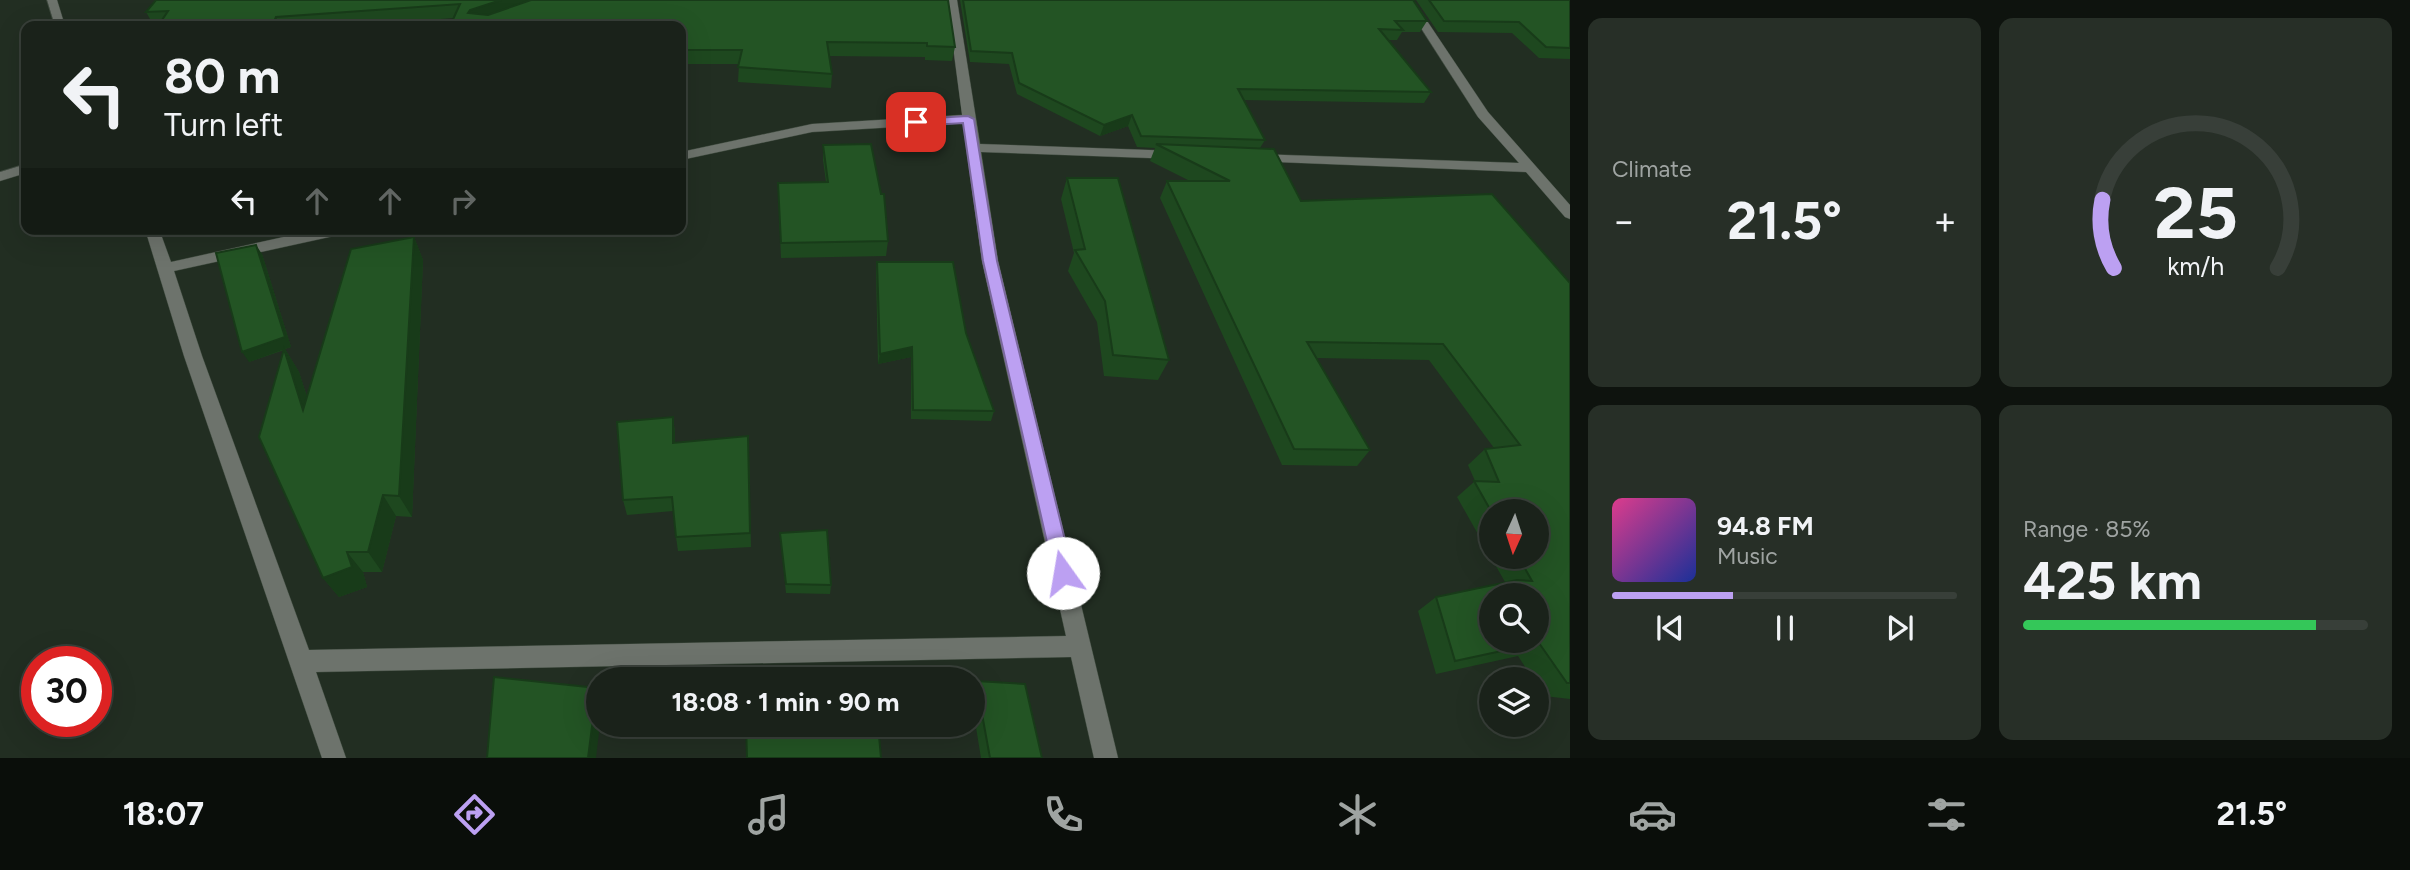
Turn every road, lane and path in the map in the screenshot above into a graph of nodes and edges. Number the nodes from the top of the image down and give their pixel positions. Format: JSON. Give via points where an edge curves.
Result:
{"nodes":[{"id":1,"x":52,"y":0,"type":"edge"},
{"id":2,"x":952,"y":0,"type":"edge"},
{"id":3,"x":1408,"y":0,"type":"edge"},
{"id":4,"x":59,"y":21,"type":"edge"},
{"id":5,"x":968,"y":119,"type":"junction"},
{"id":6,"x":973,"y":148,"type":"junction"},
{"id":7,"x":686,"y":155,"type":"edge"},
{"id":8,"x":1196,"y":156,"type":"edge"},
{"id":9,"x":1237,"y":158,"type":"edge"},
{"id":10,"x":1530,"y":168,"type":"junction"},
{"id":11,"x":21,"y":170,"type":"edge"},
{"id":12,"x":0,"y":177,"type":"edge"},
{"id":13,"x":1570,"y":214,"type":"edge"},
{"id":14,"x":154,"y":235,"type":"edge"},
{"id":15,"x":317,"y":235,"type":"edge"},
{"id":16,"x":166,"y":268,"type":"junction"},
{"id":17,"x":1080,"y":646,"type":"junction"},
{"id":18,"x":303,"y":661,"type":"junction"},
{"id":19,"x":334,"y":758,"type":"edge"},
{"id":20,"x":1106,"y":758,"type":"edge"}],
"edges":[{"from":1,"to":4,"type":"street"},
{"from":2,"to":5,"type":"street"},
{"from":3,"to":10,"type":"street","via":[[1483,114]]},
{"from":5,"to":6,"type":"street"},
{"from":5,"to":7,"type":"street","via":[[812,128]]},
{"from":6,"to":8,"type":"street"},
{"from":6,"to":17,"type":"street","via":[[990,261]]},
{"from":9,"to":10,"type":"street"},
{"from":10,"to":13,"type":"street"},
{"from":11,"to":12,"type":"street"},
{"from":14,"to":16,"type":"street"},
{"from":15,"to":16,"type":"street"},
{"from":16,"to":18,"type":"street","via":[[191,353]]},
{"from":17,"to":18,"type":"street"},
{"from":17,"to":20,"type":"street"},
{"from":18,"to":19,"type":"street"}]}
